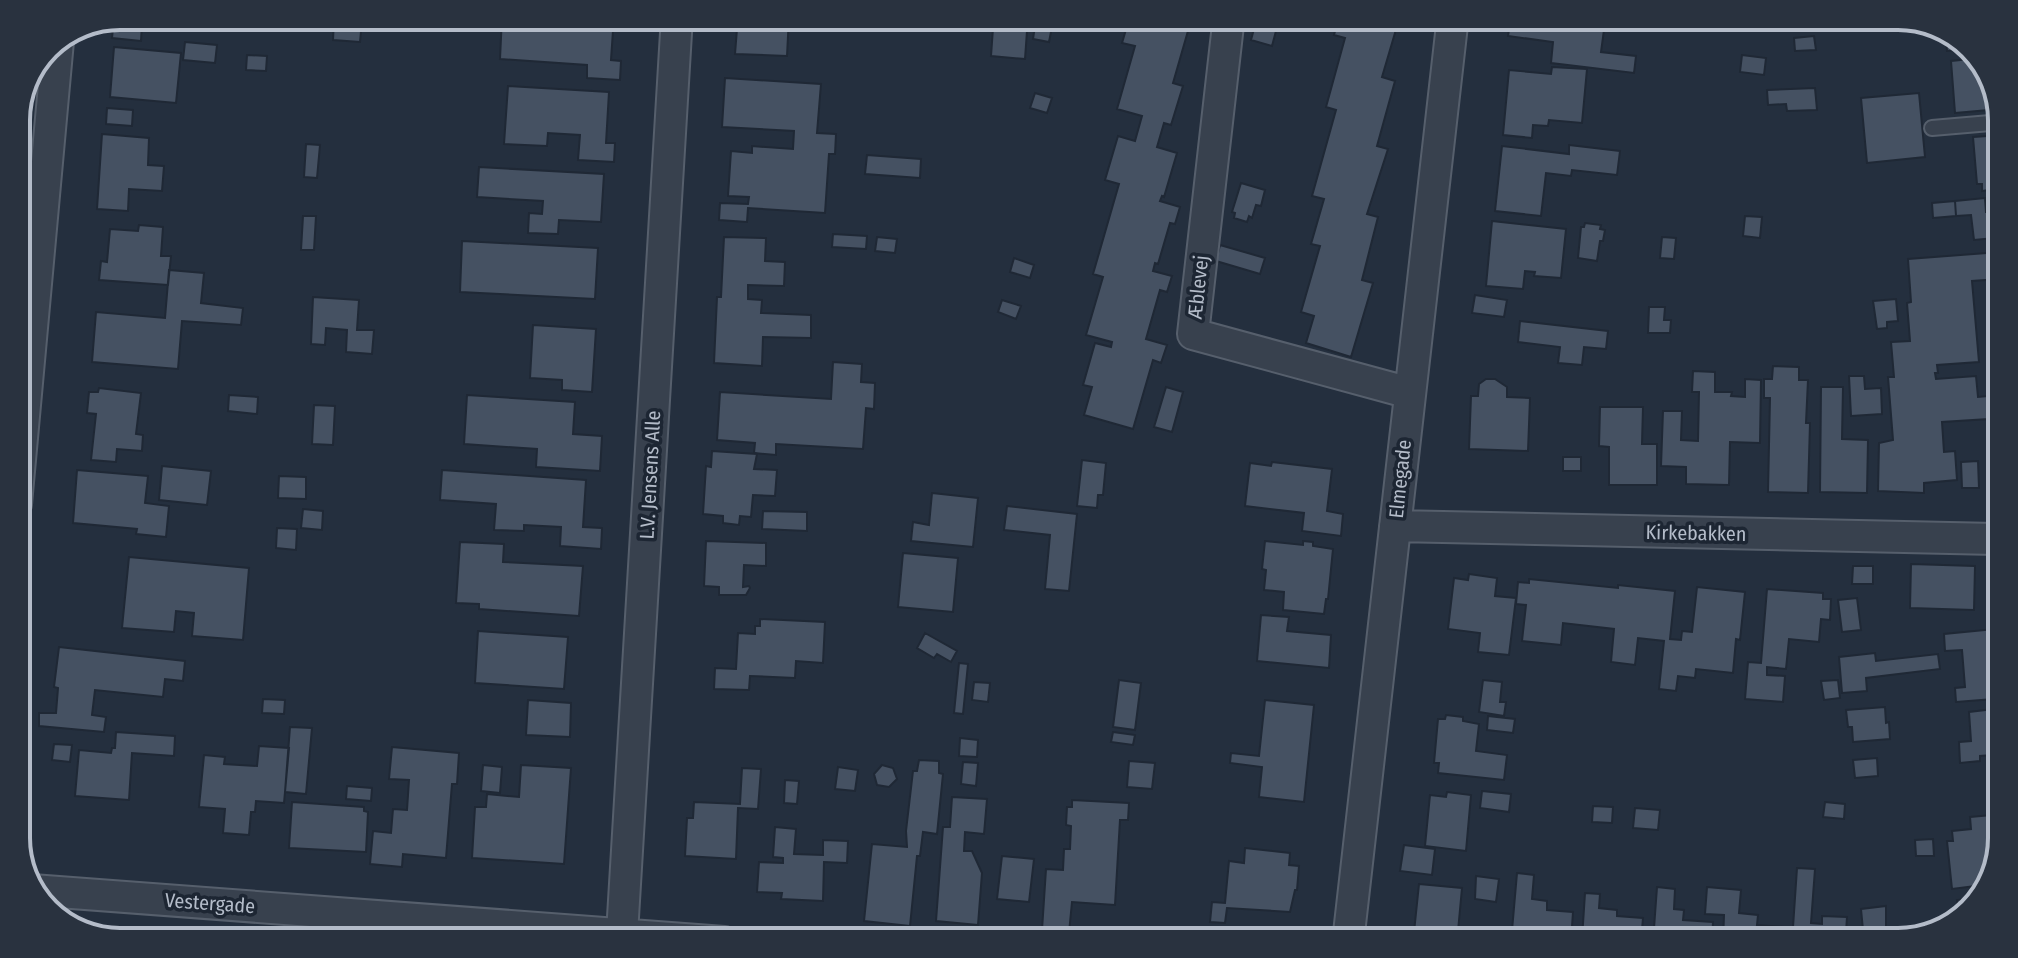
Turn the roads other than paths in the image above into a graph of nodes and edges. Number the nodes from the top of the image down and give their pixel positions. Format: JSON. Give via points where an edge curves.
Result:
{"nodes":[{"id":1,"x":676,"y":30,"type":"edge"},
{"id":2,"x":1227,"y":30,"type":"edge"},
{"id":3,"x":1451,"y":30,"type":"edge"},
{"id":4,"x":57,"y":57,"type":"edge"},
{"id":5,"x":1988,"y":123,"type":"edge"},
{"id":6,"x":1932,"y":128,"type":"dead end"},
{"id":7,"x":30,"y":350,"type":"edge"},
{"id":8,"x":1410,"y":393,"type":"junction"},
{"id":9,"x":1395,"y":526,"type":"junction"},
{"id":10,"x":1988,"y":539,"type":"edge"},
{"id":11,"x":47,"y":891,"type":"edge"},
{"id":12,"x":542,"y":928,"type":"edge"},
{"id":13,"x":622,"y":928,"type":"edge"},
{"id":14,"x":1350,"y":928,"type":"edge"}],
"edges":[{"from":1,"to":13,"type":"street","name":"L.V. Jensens Alle"},
{"from":2,"to":8,"type":"street","name":"Æblevej","via":[[1193,334]]},
{"from":3,"to":8,"type":"street","name":"Elmegade"},
{"from":4,"to":7,"type":"street"},
{"from":5,"to":6,"type":"lane"},
{"from":8,"to":9,"type":"street","name":"Elmegade"},
{"from":9,"to":10,"type":"street","name":"Kirkebakken"},
{"from":9,"to":14,"type":"street","name":"Elmegade"},
{"from":11,"to":12,"type":"street","name":"Vestergade"}]}
